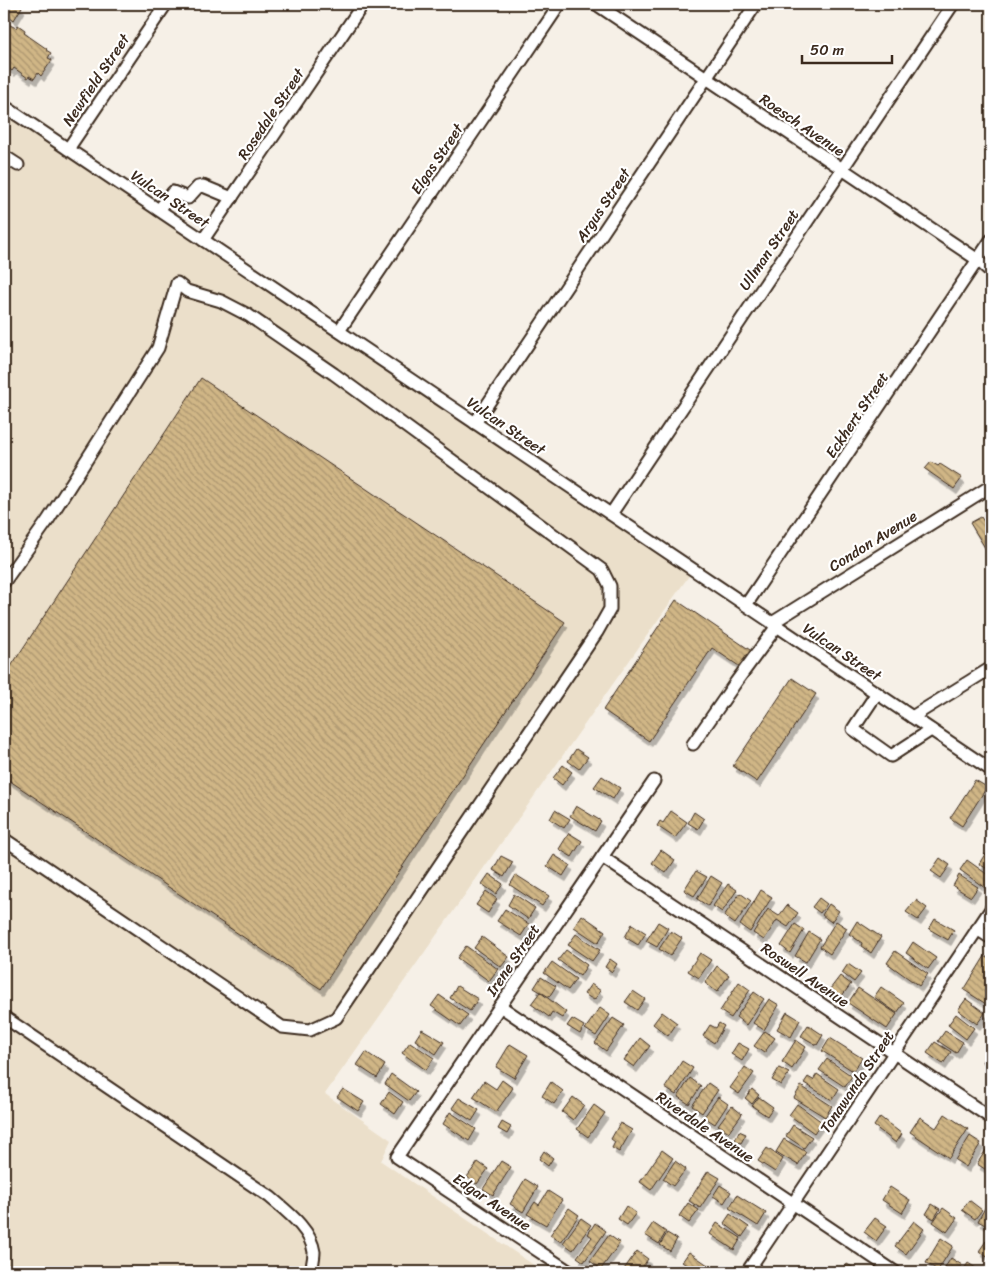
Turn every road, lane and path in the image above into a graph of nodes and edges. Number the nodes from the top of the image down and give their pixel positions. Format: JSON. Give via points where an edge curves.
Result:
{"nodes":[{"id":1,"x":166,"y":4,"type":"edge"},
{"id":2,"x":363,"y":4,"type":"edge"},
{"id":3,"x":560,"y":4,"type":"edge"},
{"id":4,"x":596,"y":4,"type":"edge"},
{"id":5,"x":756,"y":4,"type":"edge"},
{"id":6,"x":953,"y":4,"type":"edge"},
{"id":7,"x":706,"y":79,"type":"junction"},
{"id":8,"x":4,"y":106,"type":"edge"},
{"id":9,"x":68,"y":149,"type":"junction"},
{"id":10,"x":4,"y":156,"type":"edge"},
{"id":11,"x":18,"y":165,"type":"dead end"},
{"id":12,"x":842,"y":170,"type":"junction"},
{"id":13,"x":232,"y":198,"type":"junction"},
{"id":14,"x":159,"y":210,"type":"junction"},
{"id":15,"x":204,"y":240,"type":"junction"},
{"id":16,"x":991,"y":240,"type":"edge"},
{"id":17,"x":978,"y":260,"type":"junction"},
{"id":18,"x":991,"y":272,"type":"edge"},
{"id":19,"x":339,"y":331,"type":"junction"},
{"id":20,"x":475,"y":423,"type":"junction"},
{"id":21,"x":991,"y":486,"type":"edge"},
{"id":22,"x":611,"y":514,"type":"junction"},
{"id":23,"x":4,"y":582,"type":"edge"},
{"id":24,"x":746,"y":606,"type":"junction"},
{"id":25,"x":774,"y":624,"type":"junction"},
{"id":26,"x":991,"y":668,"type":"edge"},
{"id":27,"x":877,"y":694,"type":"junction"},
{"id":28,"x":912,"y":717,"type":"junction"},
{"id":29,"x":931,"y":730,"type":"junction"},
{"id":30,"x":694,"y":744,"type":"dead end"},
{"id":31,"x":991,"y":770,"type":"edge"},
{"id":32,"x":654,"y":781,"type":"dead end"},
{"id":33,"x":4,"y":839,"type":"edge"},
{"id":34,"x":602,"y":857,"type":"junction"},
{"id":35,"x":991,"y":909,"type":"edge"},
{"id":36,"x":978,"y":929,"type":"junction"},
{"id":37,"x":991,"y":938,"type":"edge"},
{"id":38,"x":500,"y":1006,"type":"junction"},
{"id":39,"x":4,"y":1017,"type":"edge"},
{"id":40,"x":895,"y":1053,"type":"junction"},
{"id":41,"x":991,"y":1118,"type":"edge"},
{"id":42,"x":397,"y":1157,"type":"joint"},
{"id":43,"x":793,"y":1205,"type":"junction"},
{"id":44,"x":311,"y":1272,"type":"edge"},
{"id":45,"x":570,"y":1272,"type":"edge"},
{"id":46,"x":747,"y":1272,"type":"edge"},
{"id":47,"x":895,"y":1272,"type":"edge"}],
"edges":[{"from":1,"to":9,"type":"street","name":"Newfield Street"},
{"from":2,"to":13,"type":"street","name":"Rosedale Street"},
{"from":3,"to":19,"type":"street","name":"Elgas Street"},
{"from":4,"to":7,"type":"street","name":"Roesch Avenue"},
{"from":5,"to":7,"type":"street","name":"Argus Street"},
{"from":6,"to":12,"type":"street","name":"Ullman Street"},
{"from":7,"to":12,"type":"street","name":"Roesch Avenue"},
{"from":7,"to":20,"type":"street","name":"Argus Street"},
{"from":8,"to":9,"type":"street","name":"Vulcan Street"},
{"from":9,"to":14,"type":"street","name":"Vulcan Street"},
{"from":10,"to":11,"type":"street"},
{"from":12,"to":17,"type":"street","name":"Roesch Avenue"},
{"from":12,"to":22,"type":"street","name":"Ullman Street"},
{"from":13,"to":14,"type":"street","via":[[203,186],[188,198],[173,192]]},
{"from":13,"to":15,"type":"street","name":"Rosedale Street"},
{"from":14,"to":15,"type":"street","name":"Vulcan Street"},
{"from":15,"to":19,"type":"street","name":"Vulcan Street"},
{"from":16,"to":17,"type":"street","name":"Eckhert Street"},
{"from":17,"to":18,"type":"street","name":"Roesch Avenue"},
{"from":17,"to":24,"type":"street","name":"Eckhert Street"},
{"from":19,"to":20,"type":"street","name":"Vulcan Street"},
{"from":20,"to":22,"type":"street","name":"Vulcan Street"},
{"from":21,"to":25,"type":"street","name":"Condon Avenue"},
{"from":22,"to":24,"type":"street","name":"Vulcan Street"},
{"from":23,"to":33,"type":"street","via":[[48,520],[158,348],[177,282],[187,291],[221,301],[248,315],[334,374],[602,570],[610,586],[610,610],[597,632],[336,1018],[310,1030],[282,1027]]},
{"from":24,"to":25,"type":"street","name":"Vulcan Street"},
{"from":25,"to":27,"type":"street","name":"Vulcan Street"},
{"from":25,"to":30,"type":"street"},
{"from":26,"to":28,"type":"street"},
{"from":27,"to":28,"type":"street","name":"Vulcan Street"},
{"from":27,"to":29,"type":"street","via":[[853,729],[891,756]]},
{"from":28,"to":29,"type":"street","name":"Vulcan Street"},
{"from":29,"to":31,"type":"street","name":"Vulcan Street"},
{"from":32,"to":34,"type":"street","name":"Irene Street"},
{"from":34,"to":38,"type":"street","name":"Irene Street"},
{"from":34,"to":40,"type":"street","name":"Roswell Avenue"},
{"from":35,"to":36,"type":"street","name":"Tonawanda Street"},
{"from":36,"to":37,"type":"street"},
{"from":36,"to":40,"type":"street","name":"Tonawanda Street"},
{"from":38,"to":42,"type":"street","name":"Irene Street"},
{"from":38,"to":43,"type":"street","name":"Riverdale Avenue"},
{"from":39,"to":44,"type":"street","via":[[270,1197],[309,1236],[314,1253]]},
{"from":40,"to":41,"type":"street","name":"Roswell Avenue"},
{"from":40,"to":43,"type":"street","name":"Tonawanda Street"},
{"from":42,"to":45,"type":"street","name":"Edgar Avenue"},
{"from":43,"to":46,"type":"street","name":"Tonawanda Street"},
{"from":43,"to":47,"type":"street","name":"Riverdale Avenue"}]}
